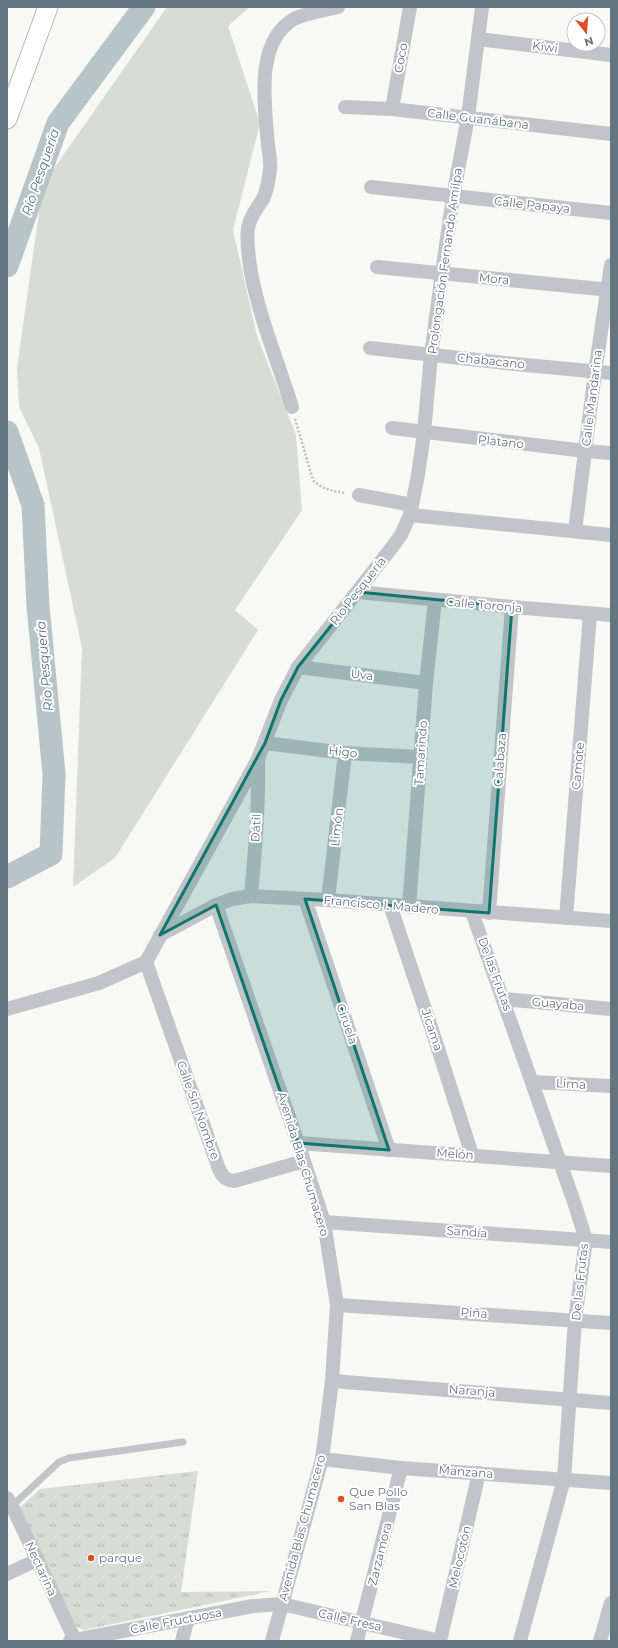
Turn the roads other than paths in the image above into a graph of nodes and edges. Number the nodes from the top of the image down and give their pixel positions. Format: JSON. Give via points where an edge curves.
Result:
{"nodes":[{"id":1,"x":48,"y":7,"type":"edge"},
{"id":2,"x":338,"y":7,"type":"edge"},
{"id":3,"x":410,"y":7,"type":"edge"},
{"id":4,"x":482,"y":7,"type":"edge"},
{"id":5,"x":478,"y":39,"type":"junction"},
{"id":6,"x":611,"y":55,"type":"edge"},
{"id":7,"x":345,"y":107,"type":"dead end"},
{"id":8,"x":392,"y":109,"type":"junction"},
{"id":9,"x":468,"y":117,"type":"junction"},
{"id":10,"x":7,"y":119,"type":"edge"},
{"id":11,"x":611,"y":134,"type":"edge"},
{"id":12,"x":371,"y":187,"type":"dead end"},
{"id":13,"x":453,"y":197,"type":"junction"},
{"id":14,"x":611,"y":213,"type":"edge"},
{"id":15,"x":611,"y":265,"type":"edge"},
{"id":16,"x":377,"y":267,"type":"dead end"},
{"id":17,"x":442,"y":274,"type":"junction"},
{"id":18,"x":609,"y":290,"type":"edge"},
{"id":19,"x":370,"y":348,"type":"dead end"},
{"id":20,"x":431,"y":355,"type":"junction"},
{"id":21,"x":595,"y":372,"type":"junction"},
{"id":22,"x":611,"y":373,"type":"edge"},
{"id":23,"x":292,"y":407,"type":"road end"},
{"id":24,"x":392,"y":428,"type":"dead end"},
{"id":25,"x":424,"y":433,"type":"junction"},
{"id":26,"x":585,"y":451,"type":"junction"},
{"id":27,"x":611,"y":453,"type":"edge"},
{"id":28,"x":359,"y":494,"type":"road end"},
{"id":29,"x":411,"y":510,"type":"junction"},
{"id":30,"x":575,"y":532,"type":"junction"},
{"id":31,"x":611,"y":535,"type":"edge"},
{"id":32,"x":358,"y":592,"type":"junction"},
{"id":33,"x":434,"y":600,"type":"junction"},
{"id":34,"x":512,"y":608,"type":"junction"},
{"id":35,"x":590,"y":614,"type":"junction"},
{"id":36,"x":611,"y":615,"type":"edge"},
{"id":37,"x":298,"y":668,"type":"junction"},
{"id":38,"x":426,"y":683,"type":"junction"},
{"id":39,"x":266,"y":743,"type":"junction"},
{"id":40,"x":345,"y":753,"type":"junction"},
{"id":41,"x":420,"y":757,"type":"junction"},
{"id":42,"x":258,"y":759,"type":"junction"},
{"id":43,"x":251,"y":896,"type":"junction"},
{"id":44,"x":305,"y":899,"type":"junction"},
{"id":45,"x":328,"y":900,"type":"junction"},
{"id":46,"x":216,"y":905,"type":"junction"},
{"id":47,"x":390,"y":905,"type":"junction"},
{"id":48,"x":409,"y":907,"type":"junction"},
{"id":49,"x":472,"y":912,"type":"junction"},
{"id":50,"x":489,"y":913,"type":"junction"},
{"id":51,"x":566,"y":918,"type":"junction"},
{"id":52,"x":611,"y":921,"type":"edge"},
{"id":53,"x":160,"y":935,"type":"junction"},
{"id":54,"x":146,"y":962,"type":"junction"},
{"id":55,"x":504,"y":999,"type":"junction"},
{"id":56,"x":7,"y":1009,"type":"edge"},
{"id":57,"x":611,"y":1009,"type":"edge"},
{"id":58,"x":532,"y":1082,"type":"junction"},
{"id":59,"x":611,"y":1086,"type":"edge"},
{"id":60,"x":298,"y":1143,"type":"junction"},
{"id":61,"x":389,"y":1150,"type":"junction"},
{"id":62,"x":472,"y":1155,"type":"junction"},
{"id":63,"x":304,"y":1161,"type":"junction"},
{"id":64,"x":560,"y":1162,"type":"junction"},
{"id":65,"x":611,"y":1166,"type":"edge"},
{"id":66,"x":324,"y":1222,"type":"junction"},
{"id":67,"x":586,"y":1240,"type":"junction"},
{"id":68,"x":611,"y":1242,"type":"edge"},
{"id":69,"x":337,"y":1305,"type":"junction"},
{"id":70,"x":576,"y":1320,"type":"junction"},
{"id":71,"x":611,"y":1323,"type":"edge"},
{"id":72,"x":332,"y":1381,"type":"junction"},
{"id":73,"x":570,"y":1399,"type":"junction"},
{"id":74,"x":611,"y":1403,"type":"edge"},
{"id":75,"x":183,"y":1442,"type":"dead end"},
{"id":76,"x":322,"y":1459,"type":"junction"},
{"id":77,"x":401,"y":1468,"type":"junction"},
{"id":78,"x":479,"y":1473,"type":"junction"},
{"id":79,"x":564,"y":1479,"type":"junction"},
{"id":80,"x":611,"y":1483,"type":"edge"},
{"id":81,"x":10,"y":1502,"type":"edge"},
{"id":82,"x":37,"y":1560,"type":"junction"},
{"id":83,"x":7,"y":1574,"type":"edge"},
{"id":84,"x":611,"y":1602,"type":"edge"},
{"id":85,"x":282,"y":1604,"type":"junction"},
{"id":86,"x":188,"y":1618,"type":"junction"},
{"id":87,"x":362,"y":1623,"type":"junction"},
{"id":88,"x":102,"y":1638,"type":"edge"},
{"id":89,"x":73,"y":1640,"type":"edge"},
{"id":90,"x":182,"y":1641,"type":"edge"},
{"id":91,"x":272,"y":1641,"type":"edge"},
{"id":92,"x":357,"y":1641,"type":"edge"},
{"id":93,"x":440,"y":1641,"type":"edge"},
{"id":94,"x":520,"y":1641,"type":"edge"},
{"id":95,"x":600,"y":1641,"type":"edge"}],
"edges":[{"from":1,"to":10,"type":"street"},
{"from":2,"to":23,"type":"street","via":[[296,18],[284,25],[276,34],[267,61],[266,104],[270,168],[263,198],[250,222],[248,254],[263,322]]},
{"from":3,"to":8,"type":"street","name":"Coco"},
{"from":4,"to":5,"type":"street","name":"Prolongación Fernando Amilpa"},
{"from":5,"to":6,"type":"street","name":"Kiwi"},
{"from":5,"to":9,"type":"street","name":"Prolongación Fernando Amilpa"},
{"from":7,"to":8,"type":"street","name":"Calle Guanábana"},
{"from":8,"to":9,"type":"street","name":"Calle Guanábana"},
{"from":9,"to":11,"type":"street","name":"Calle Guanábana"},
{"from":9,"to":13,"type":"street","name":"Prolongación Fernando Amilpa"},
{"from":12,"to":13,"type":"street","name":"Calle Papaya"},
{"from":13,"to":14,"type":"street","name":"Calle Papaya"},
{"from":13,"to":17,"type":"street","name":"Prolongación Fernando Amilpa"},
{"from":15,"to":18,"type":"street","name":"Calle Mandarina"},
{"from":16,"to":17,"type":"street","name":"Mora"},
{"from":17,"to":18,"type":"street","name":"Mora"},
{"from":17,"to":20,"type":"street","name":"Prolongación Fernando Amilpa"},
{"from":18,"to":21,"type":"street","name":"Calle Mandarina"},
{"from":19,"to":20,"type":"street","name":"Chabacano"},
{"from":20,"to":21,"type":"street","name":"Chabacano"},
{"from":20,"to":25,"type":"street","name":"Prolongación Fernando Amilpa"},
{"from":21,"to":22,"type":"street","name":"Chabacano"},
{"from":21,"to":26,"type":"street","name":"Calle Mandarina"},
{"from":24,"to":25,"type":"street","name":"Plátano"},
{"from":25,"to":26,"type":"street","name":"Plátano"},
{"from":25,"to":29,"type":"street","name":"Prolongación Fernando Amilpa"},
{"from":26,"to":27,"type":"street","name":"Plátano"},
{"from":26,"to":30,"type":"street","name":"Calle Mandarina"},
{"from":28,"to":29,"type":"street"},
{"from":29,"to":30,"type":"street"},
{"from":29,"to":32,"type":"street","name":"Río Pesquería","via":[[401,535]]},
{"from":30,"to":31,"type":"street"},
{"from":32,"to":33,"type":"street","name":"Calle Toronja"},
{"from":32,"to":37,"type":"street","name":"Río Pesquería"},
{"from":33,"to":34,"type":"street","name":"Calle Toronja"},
{"from":33,"to":38,"type":"street","name":"Tamarindo"},
{"from":34,"to":35,"type":"street","name":"Calle Toronja"},
{"from":34,"to":50,"type":"street","name":"Calabaza"},
{"from":35,"to":36,"type":"street","name":"Calle Toronja"},
{"from":35,"to":51,"type":"street","name":"Camote"},
{"from":37,"to":38,"type":"street","name":"Uva"},
{"from":37,"to":39,"type":"street","name":"Río Pesquería","via":[[281,700]]},
{"from":38,"to":41,"type":"street","name":"Tamarindo"},
{"from":39,"to":40,"type":"street","name":"Higo"},
{"from":39,"to":42,"type":"street","name":"Río Pesquería"},
{"from":40,"to":41,"type":"street","name":"Higo"},
{"from":40,"to":45,"type":"street","name":"Limón"},
{"from":41,"to":48,"type":"street","name":"Tamarindo"},
{"from":42,"to":43,"type":"street","name":"Dátil","via":[[259,787]]},
{"from":42,"to":53,"type":"street","name":"Río Pesquería"},
{"from":43,"to":44,"type":"street","name":"Francisco I. Madero"},
{"from":43,"to":46,"type":"street","name":"Francisco I. Madero"},
{"from":44,"to":45,"type":"street","name":"Francisco I. Madero"},
{"from":44,"to":61,"type":"street","name":"Ciruela"},
{"from":45,"to":47,"type":"street","name":"Francisco I. Madero"},
{"from":46,"to":53,"type":"street","name":"Francisco I. Madero"},
{"from":46,"to":60,"type":"street","name":"Avenida Blas Chumacero"},
{"from":47,"to":48,"type":"street","name":"Francisco I. Madero"},
{"from":47,"to":62,"type":"street","name":"Jícama"},
{"from":48,"to":49,"type":"street","name":"Francisco I. Madero"},
{"from":49,"to":50,"type":"street","name":"Francisco I. Madero"},
{"from":49,"to":55,"type":"street","name":"De las Frutas"},
{"from":50,"to":51,"type":"street","name":"Francisco I. Madero"},
{"from":51,"to":52,"type":"street","name":"Francisco I. Madero"},
{"from":53,"to":54,"type":"street","name":"Río Pesquería"},
{"from":54,"to":56,"type":"street","via":[[99,983]]},
{"from":54,"to":63,"type":"street","name":"Calle Sin Nombre","via":[[223,1178],[234,1181]]},
{"from":55,"to":57,"type":"street","name":"Guayaba"},
{"from":55,"to":58,"type":"street","name":"De las Frutas"},
{"from":58,"to":59,"type":"street","name":"Lima"},
{"from":58,"to":64,"type":"street","name":"De las Frutas"},
{"from":60,"to":61,"type":"street","name":"Melón"},
{"from":60,"to":63,"type":"street","name":"Avenida Blas Chumacero"},
{"from":61,"to":62,"type":"street","name":"Melón"},
{"from":62,"to":64,"type":"street","name":"Melón"},
{"from":63,"to":66,"type":"street","name":"Avenida Blas Chumacero"},
{"from":64,"to":65,"type":"street","name":"Melón"},
{"from":64,"to":67,"type":"street","name":"De las Frutas"},
{"from":66,"to":67,"type":"street","name":"Sandía"},
{"from":66,"to":69,"type":"street","name":"Avenida Blas Chumacero"},
{"from":67,"to":68,"type":"street","name":"Sandía"},
{"from":67,"to":70,"type":"street","name":"De las Frutas"},
{"from":69,"to":70,"type":"street","name":"Piña"},
{"from":69,"to":72,"type":"street","name":"Avenida Blas Chumacero"},
{"from":70,"to":71,"type":"street","name":"Piña"},
{"from":70,"to":73,"type":"street","name":"De las Frutas"},
{"from":72,"to":73,"type":"street","name":"Naranja"},
{"from":72,"to":76,"type":"street","name":"Avenida Blas Chumacero"},
{"from":73,"to":74,"type":"street","name":"Naranja"},
{"from":73,"to":79,"type":"street","name":"De las Frutas"},
{"from":75,"to":81,"type":"lane","via":[[69,1458],[59,1462]]},
{"from":76,"to":77,"type":"street","name":"Manzana"},
{"from":76,"to":85,"type":"street","name":"Avenida Blas Chumacero"},
{"from":77,"to":78,"type":"street","name":"Manzana"},
{"from":77,"to":87,"type":"street","name":"Zarzamora"},
{"from":78,"to":79,"type":"street","name":"Manzana"},
{"from":78,"to":93,"type":"street","name":"Melocotón"},
{"from":79,"to":80,"type":"street","name":"Manzana"},
{"from":79,"to":94,"type":"street","name":"De las Frutas"},
{"from":81,"to":82,"type":"street","name":"Nectarina"},
{"from":82,"to":83,"type":"street"},
{"from":82,"to":89,"type":"street","name":"Nectarina"},
{"from":84,"to":95,"type":"street"},
{"from":85,"to":86,"type":"street","name":"Calle Fructuosa","via":[[253,1606]]},
{"from":85,"to":87,"type":"street","name":"Calle Fresa"},
{"from":85,"to":91,"type":"street","name":"Avenida Blas Chumacero"},
{"from":86,"to":88,"type":"street","name":"Calle Fructuosa"},
{"from":86,"to":90,"type":"street"},
{"from":87,"to":92,"type":"street","name":"Zarzamora"},
{"from":87,"to":93,"type":"street","name":"Calle Fresa"},
{"from":88,"to":89,"type":"street","name":"Calle Fructuosa"}]}
